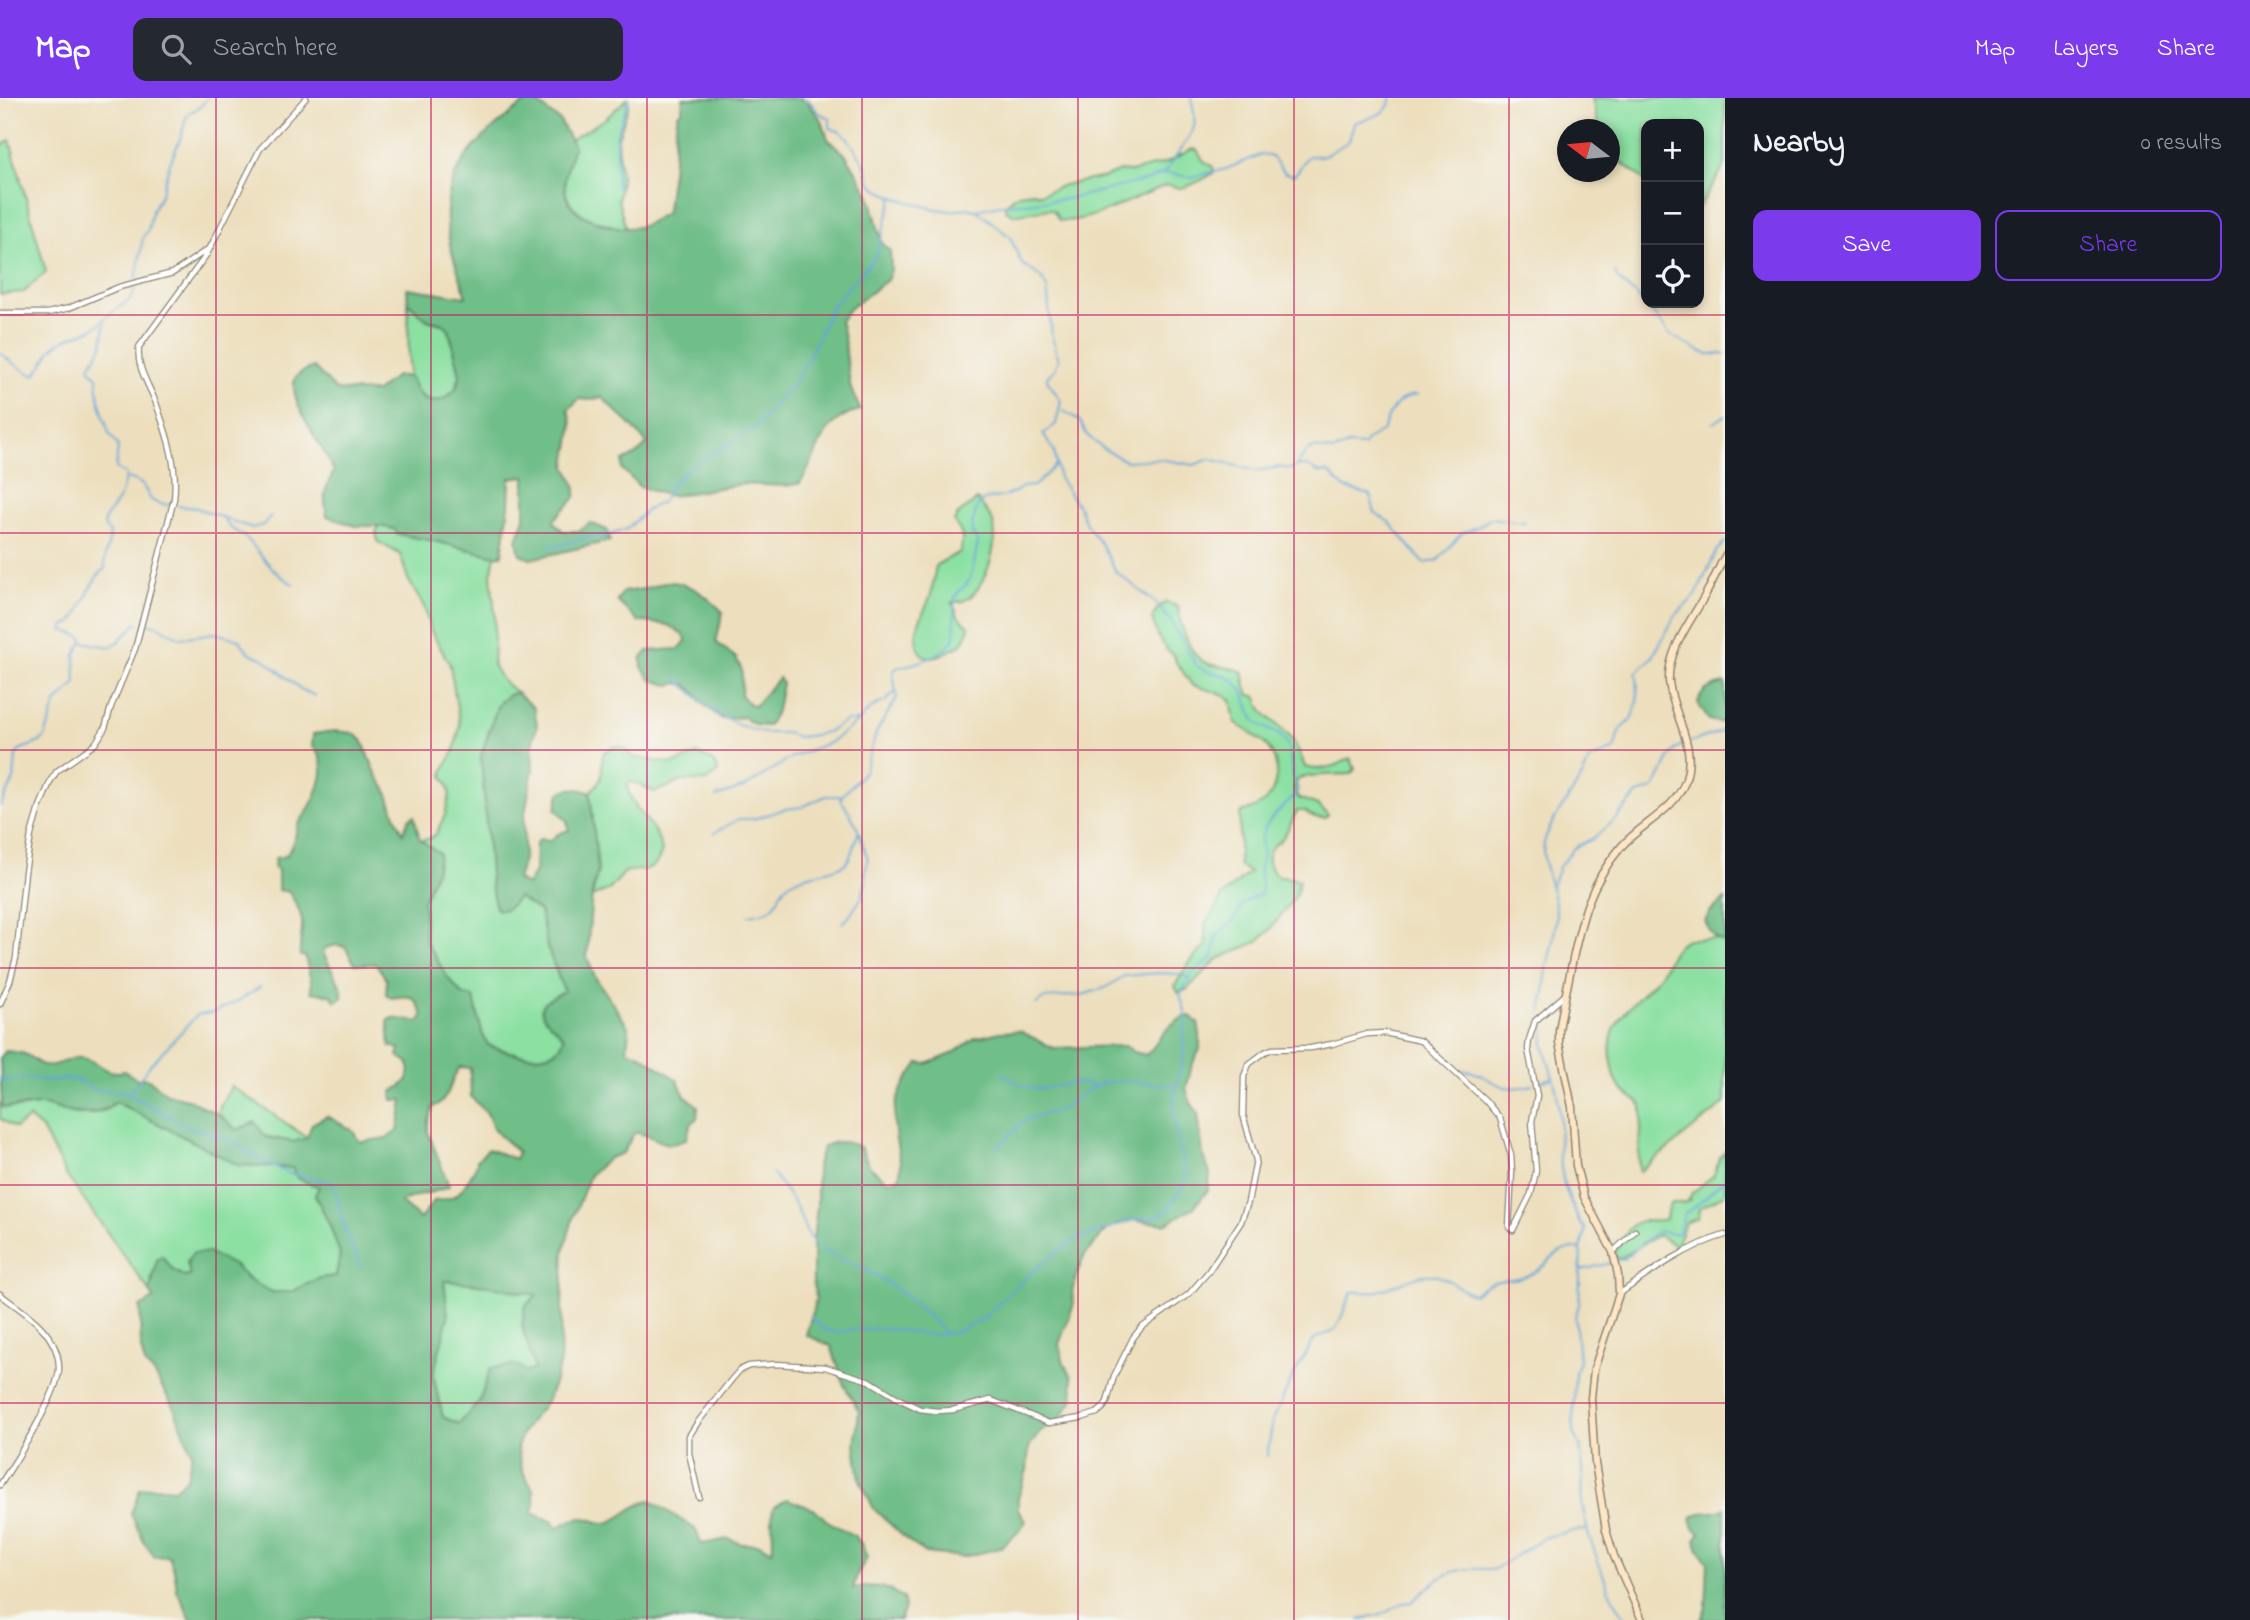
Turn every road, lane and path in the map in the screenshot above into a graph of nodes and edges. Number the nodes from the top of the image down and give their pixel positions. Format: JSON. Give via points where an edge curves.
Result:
{"nodes":[{"id":1,"x":306,"y":98,"type":"edge"},
{"id":2,"x":211,"y":246,"type":"junction"},
{"id":3,"x":0,"y":313,"type":"edge"},
{"id":4,"x":1725,"y":556,"type":"edge"},
{"id":5,"x":1566,"y":995,"type":"junction"},
{"id":6,"x":0,"y":1004,"type":"edge"},
{"id":7,"x":1635,"y":1231,"type":"dead end"},
{"id":8,"x":1725,"y":1235,"type":"edge"},
{"id":9,"x":1613,"y":1252,"type":"junction"},
{"id":10,"x":0,"y":1294,"type":"edge"},
{"id":11,"x":1619,"y":1294,"type":"junction"},
{"id":12,"x":0,"y":1485,"type":"edge"},
{"id":13,"x":699,"y":1497,"type":"dead end"},
{"id":14,"x":1642,"y":1620,"type":"edge"}],
"edges":[{"from":1,"to":2,"type":"street","via":[[260,149]]},
{"from":2,"to":3,"type":"street","via":[[173,273],[120,287],[69,308]]},
{"from":2,"to":6,"type":"street","via":[[139,347],[140,364],[172,456],[174,499],[138,640],[104,728],[95,744],[57,771],[38,811],[25,872],[16,958]]},
{"from":4,"to":5,"type":"street","via":[[1670,667],[1672,693],[1688,745],[1686,779],[1668,807],[1622,846],[1595,885],[1582,917]]},
{"from":5,"to":9,"type":"street","via":[[1559,1043],[1572,1107],[1576,1166],[1584,1197]]},
{"from":5,"to":13,"type":"street","via":[[1535,1021],[1529,1040],[1537,1096],[1532,1121],[1536,1171],[1531,1194],[1513,1230],[1508,1227],[1511,1155],[1500,1118],[1421,1041],[1367,1034],[1311,1048],[1265,1052],[1249,1064],[1244,1076],[1243,1115],[1256,1167],[1241,1222],[1189,1294],[1133,1338],[1107,1402],[1097,1413],[1049,1423],[991,1400],[953,1410],[920,1409],[870,1381],[825,1367],[749,1366],[732,1379],[690,1436]]},
{"from":7,"to":9,"type":"street"},
{"from":8,"to":11,"type":"street","via":[[1673,1259]]},
{"from":9,"to":11,"type":"street"},
{"from":10,"to":12,"type":"street","via":[[40,1325],[52,1342],[59,1369],[40,1416]]},
{"from":11,"to":14,"type":"street","via":[[1594,1369],[1592,1433],[1606,1530]]}]}
